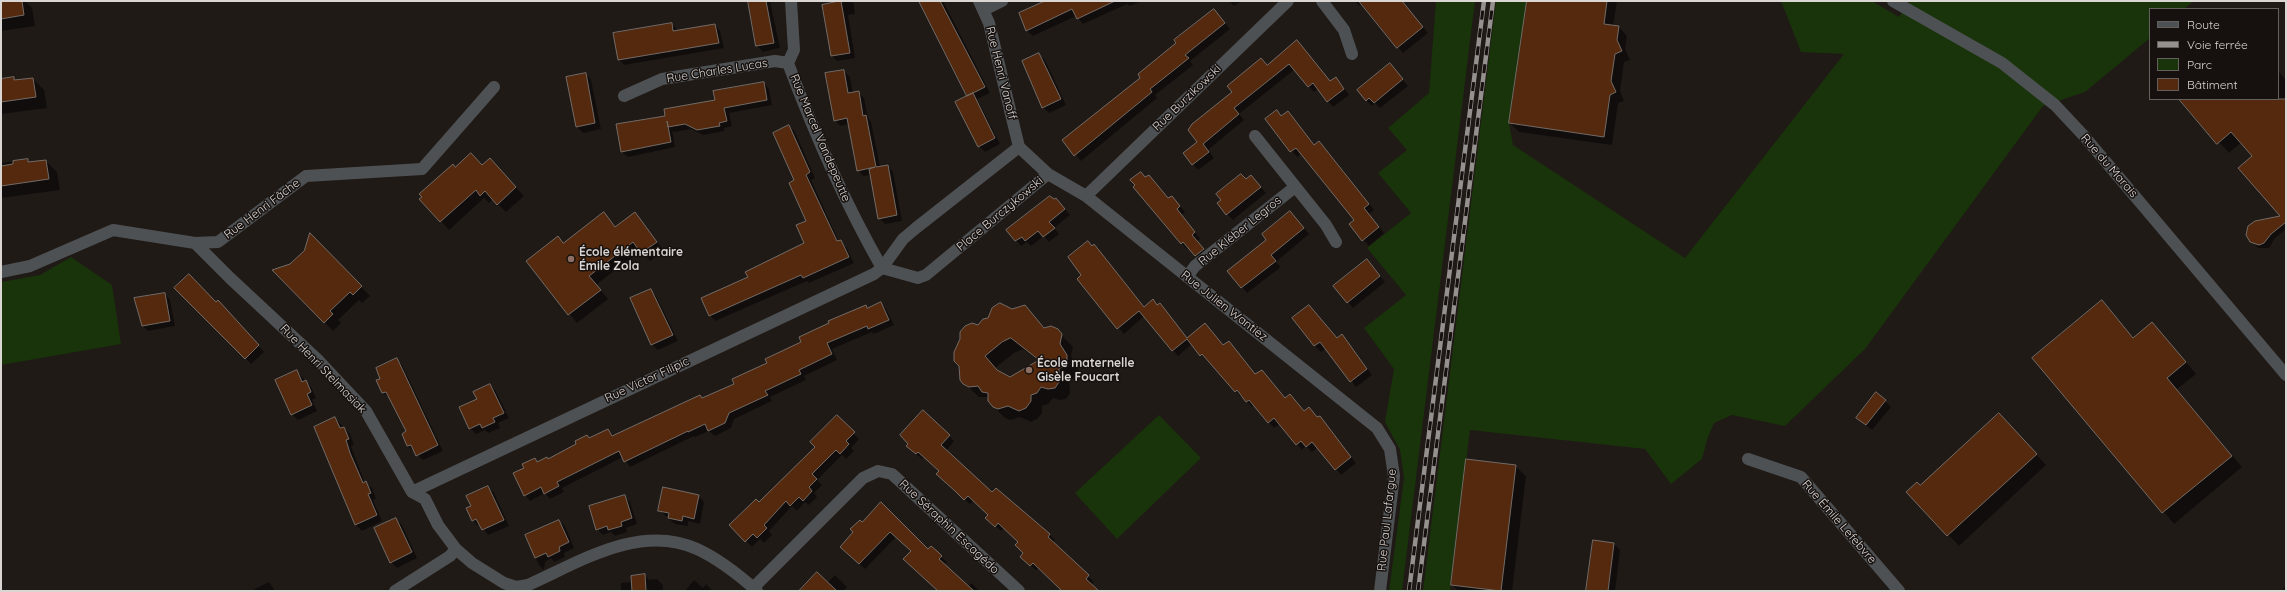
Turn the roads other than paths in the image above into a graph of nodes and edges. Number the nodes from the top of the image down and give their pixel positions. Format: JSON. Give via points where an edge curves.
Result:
{"nodes":[{"id":1,"x":791,"y":1,"type":"edge"},
{"id":2,"x":1002,"y":1,"type":"edge"},
{"id":3,"x":1288,"y":1,"type":"edge"},
{"id":4,"x":1322,"y":1,"type":"edge"},
{"id":5,"x":1894,"y":1,"type":"edge"},
{"id":6,"x":982,"y":5,"type":"edge"},
{"id":7,"x":1352,"y":54,"type":"dead end"},
{"id":8,"x":788,"y":63,"type":"junction"},
{"id":9,"x":494,"y":87,"type":"dead end"},
{"id":10,"x":624,"y":96,"type":"dead end"},
{"id":11,"x":1255,"y":136,"type":"dead end"},
{"id":12,"x":1019,"y":147,"type":"junction"},
{"id":13,"x":1048,"y":174,"type":"junction"},
{"id":14,"x":1295,"y":187,"type":"junction"},
{"id":15,"x":1086,"y":196,"type":"junction"},
{"id":16,"x":1336,"y":242,"type":"dead end"},
{"id":17,"x":195,"y":243,"type":"junction"},
{"id":18,"x":882,"y":268,"type":"junction"},
{"id":19,"x":1,"y":272,"type":"edge"},
{"id":20,"x":1187,"y":277,"type":"junction"},
{"id":21,"x":2286,"y":375,"type":"edge"},
{"id":22,"x":1390,"y":449,"type":"joint"},
{"id":23,"x":1748,"y":459,"type":"dead end"},
{"id":24,"x":412,"y":492,"type":"junction"},
{"id":25,"x":456,"y":549,"type":"junction"},
{"id":26,"x":755,"y":589,"type":"edge"},
{"id":27,"x":395,"y":591,"type":"edge"},
{"id":28,"x":1019,"y":591,"type":"edge"},
{"id":29,"x":1380,"y":591,"type":"edge"},
{"id":30,"x":1898,"y":591,"type":"edge"}],
"edges":[{"from":1,"to":8,"type":"street","name":"Rue Marcel Vandepeutte","via":[[794,50]]},
{"from":2,"to":6,"type":"street"},
{"from":3,"to":15,"type":"street","name":"Rue Burzikowski"},
{"from":4,"to":7,"type":"street","via":[[1344,30]]},
{"from":5,"to":21,"type":"street","name":"Rue du Marais","via":[[2002,63],[2055,105]]},
{"from":6,"to":12,"type":"street","name":"Rue Henri Vanoff","via":[[989,23]]},
{"from":8,"to":10,"type":"street","name":"Rue Charles Lucas","via":[[775,61],[662,79]]},
{"from":8,"to":18,"type":"street","name":"Rue Marcel Vandepeutte","via":[[804,106],[866,240]]},
{"from":9,"to":17,"type":"street","name":"Rue Henri Fâche","via":[[422,169],[306,176],[218,242]]},
{"from":11,"to":14,"type":"street"},
{"from":12,"to":13,"type":"street","name":"Place Burczykowski"},
{"from":12,"to":18,"type":"street","via":[[903,239]]},
{"from":13,"to":15,"type":"street","name":"Rue Julien Wantiez"},
{"from":13,"to":18,"type":"street","name":"Place Burczykowski","via":[[926,275],[918,278]]},
{"from":14,"to":16,"type":"street","via":[[1326,225]]},
{"from":14,"to":20,"type":"street","name":"Rue Kléber Legros","via":[[1196,266]]},
{"from":15,"to":20,"type":"street","name":"Rue Julien Wantiez"},
{"from":17,"to":19,"type":"street","name":"Rue Henri Fâche","via":[[114,230],[30,266]]},
{"from":17,"to":24,"type":"street","name":"Rue Henri Stelmasiak","via":[[319,361],[366,411]]},
{"from":18,"to":24,"type":"street","name":"Rue Victor Filipic"},
{"from":20,"to":22,"type":"street","name":"Rue Julien Wantiez","via":[[1366,418],[1377,428]]},
{"from":22,"to":29,"type":"street","name":"Rue Paul Lafargue","via":[[1394,476]]},
{"from":23,"to":30,"type":"street","name":"Rue Émile Lefebvre","via":[[1801,477]]},
{"from":24,"to":25,"type":"street","name":"Rue Henri Stelmasiak","via":[[425,499],[438,525]]},
{"from":25,"to":26,"type":"street","name":"Rue Henri Stelmasiak","via":[[472,563],[504,583],[516,587],[528,585],[618,545],[642,540],[666,540],[702,552],[720,562]]},
{"from":25,"to":27,"type":"street","via":[[450,556]]},
{"from":26,"to":28,"type":"street","name":"Rue Séraphin Escagédo","via":[[863,478],[878,472],[892,474]]}]}
